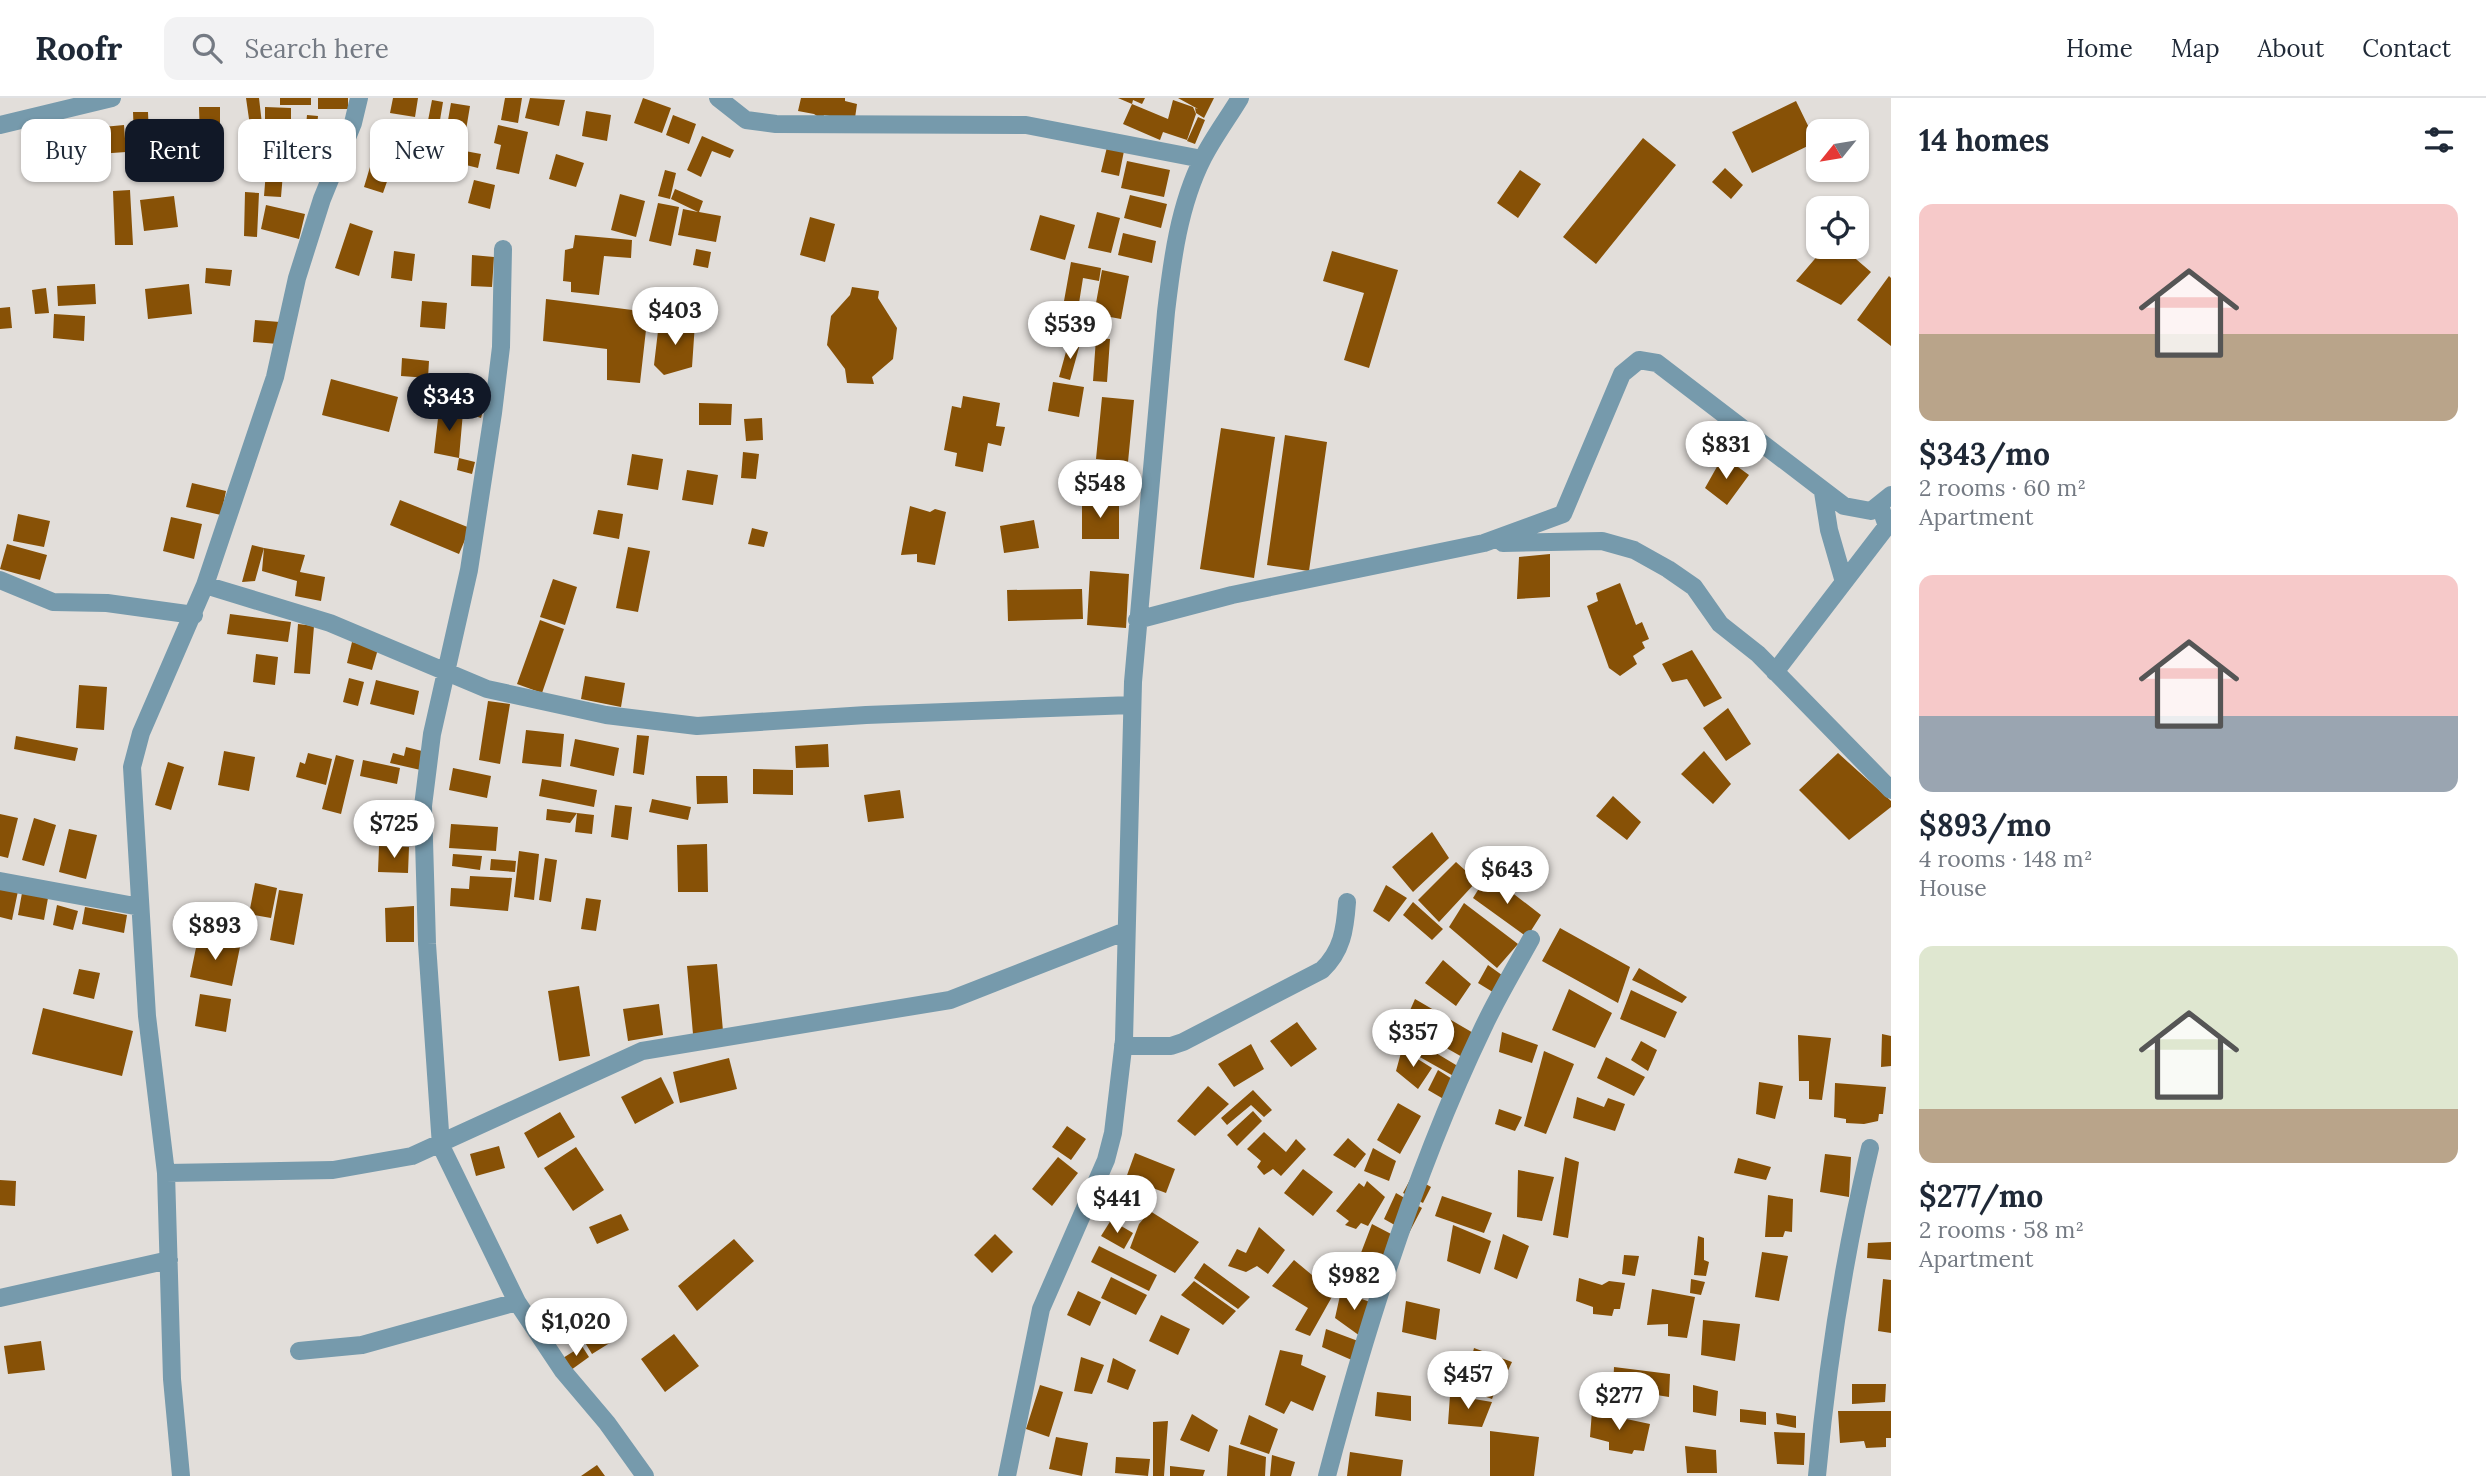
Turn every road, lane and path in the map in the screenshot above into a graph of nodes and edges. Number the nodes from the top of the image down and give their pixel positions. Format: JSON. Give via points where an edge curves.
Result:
{"nodes":[{"id":1,"x":112,"y":98,"type":"edge"},
{"id":2,"x":359,"y":98,"type":"edge"},
{"id":3,"x":718,"y":98,"type":"edge"},
{"id":4,"x":1240,"y":98,"type":"edge"},
{"id":5,"x":0,"y":125,"type":"edge"},
{"id":6,"x":1202,"y":159,"type":"junction"},
{"id":7,"x":503,"y":249,"type":"dead end"},
{"id":8,"x":1823,"y":492,"type":"junction"},
{"id":9,"x":1885,"y":500,"type":"edge"},
{"id":10,"x":1484,"y":543,"type":"junction"},
{"id":11,"x":0,"y":580,"type":"edge"},
{"id":12,"x":1844,"y":582,"type":"junction"},
{"id":13,"x":205,"y":585,"type":"junction"},
{"id":14,"x":194,"y":615,"type":"junction"},
{"id":15,"x":1137,"y":620,"type":"junction"},
{"id":16,"x":1775,"y":672,"type":"junction"},
{"id":17,"x":445,"y":673,"type":"junction"},
{"id":18,"x":1132,"y":705,"type":"junction"},
{"id":19,"x":1891,"y":790,"type":"edge"},
{"id":20,"x":0,"y":881,"type":"edge"},
{"id":21,"x":1347,"y":902,"type":"dead end"},
{"id":22,"x":140,"y":907,"type":"junction"},
{"id":23,"x":1126,"y":930,"type":"junction"},
{"id":24,"x":1531,"y":939,"type":"dead end"},
{"id":25,"x":1123,"y":1046,"type":"junction"},
{"id":26,"x":441,"y":1146,"type":"junction"},
{"id":27,"x":1870,"y":1148,"type":"dead end"},
{"id":28,"x":166,"y":1173,"type":"junction"},
{"id":29,"x":169,"y":1260,"type":"junction"},
{"id":30,"x":0,"y":1298,"type":"edge"},
{"id":31,"x":517,"y":1301,"type":"junction"},
{"id":32,"x":299,"y":1351,"type":"dead end"},
{"id":33,"x":181,"y":1476,"type":"edge"},
{"id":34,"x":645,"y":1476,"type":"edge"},
{"id":35,"x":1007,"y":1476,"type":"edge"},
{"id":36,"x":1327,"y":1476,"type":"edge"},
{"id":37,"x":1817,"y":1476,"type":"edge"}],
"edges":[{"from":1,"to":5,"type":"street"},
{"from":2,"to":13,"type":"street","via":[[297,278],[275,377]]},
{"from":3,"to":6,"type":"street","via":[[746,120],[776,124],[1026,125]]},
{"from":4,"to":6,"type":"street"},
{"from":6,"to":15,"type":"street","via":[[1172,261]]},
{"from":7,"to":17,"type":"street","via":[[501,347],[493,413],[469,570]]},
{"from":8,"to":9,"type":"street","via":[[1861,511]]},
{"from":8,"to":10,"type":"street","via":[[1657,363],[1639,360],[1622,374],[1563,513]]},
{"from":8,"to":12,"type":"street"},
{"from":9,"to":12,"type":"street","via":[[1887,526]]},
{"from":10,"to":15,"type":"street","via":[[1233,595]]},
{"from":10,"to":16,"type":"street","via":[[1602,541],[1634,550],[1694,587],[1720,624]]},
{"from":11,"to":14,"type":"street","via":[[53,602],[107,603]]},
{"from":12,"to":16,"type":"street"},
{"from":13,"to":14,"type":"street"},
{"from":13,"to":17,"type":"street","via":[[321,620]]},
{"from":14,"to":22,"type":"street","via":[[141,733],[132,767]]},
{"from":15,"to":18,"type":"street"},
{"from":16,"to":19,"type":"street"},
{"from":17,"to":18,"type":"street","via":[[487,690],[539,702],[698,726]]},
{"from":17,"to":26,"type":"street","via":[[423,806]]},
{"from":18,"to":23,"type":"street"},
{"from":20,"to":22,"type":"street"},
{"from":21,"to":25,"type":"street","via":[[1346,927],[1336,956],[1322,970],[1183,1042]]},
{"from":22,"to":28,"type":"street","via":[[147,1016]]},
{"from":23,"to":25,"type":"street"},
{"from":23,"to":26,"type":"street","via":[[950,1000],[642,1051]]},
{"from":24,"to":36,"type":"street","via":[[1483,1027],[1442,1125],[1353,1377]]},
{"from":25,"to":35,"type":"street","via":[[1106,1160],[1041,1309]]},
{"from":26,"to":28,"type":"street","via":[[333,1170]]},
{"from":26,"to":31,"type":"street"},
{"from":27,"to":37,"type":"street","via":[[1851,1226]]},
{"from":28,"to":29,"type":"street"},
{"from":29,"to":30,"type":"street"},
{"from":29,"to":33,"type":"street","via":[[172,1380]]},
{"from":31,"to":32,"type":"street","via":[[362,1345]]},
{"from":31,"to":34,"type":"street","via":[[563,1371]]}]}
